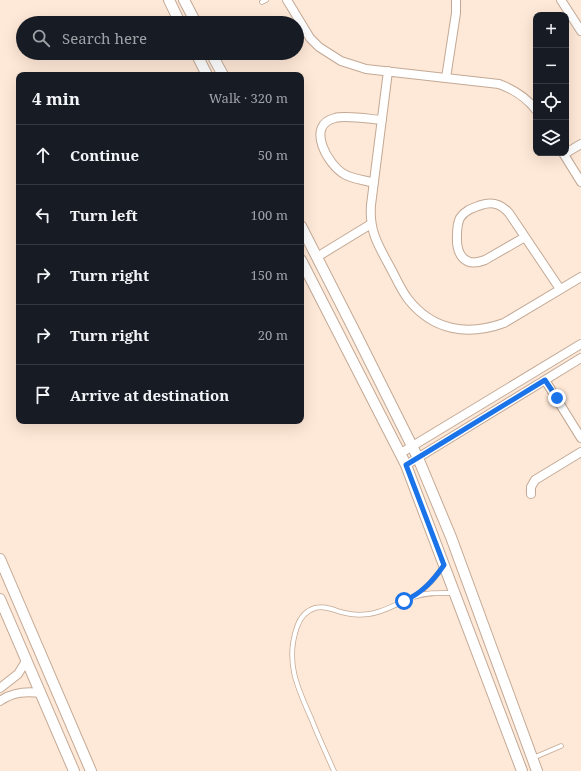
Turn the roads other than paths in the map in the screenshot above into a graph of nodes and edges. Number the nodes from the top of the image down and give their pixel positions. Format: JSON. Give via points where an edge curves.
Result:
{"nodes":[{"id":1,"x":169,"y":0,"type":"edge"},
{"id":2,"x":184,"y":0,"type":"edge"},
{"id":3,"x":287,"y":0,"type":"edge"},
{"id":4,"x":456,"y":0,"type":"edge"},
{"id":5,"x":561,"y":0,"type":"edge"},
{"id":6,"x":177,"y":16,"type":"edge"},
{"id":7,"x":192,"y":16,"type":"edge"},
{"id":8,"x":297,"y":16,"type":"edge"},
{"id":9,"x":304,"y":28,"type":"edge"},
{"id":10,"x":581,"y":31,"type":"edge"},
{"id":11,"x":200,"y":60,"type":"edge"},
{"id":12,"x":214,"y":60,"type":"edge"},
{"id":13,"x":388,"y":71,"type":"junction"},
{"id":14,"x":206,"y":72,"type":"edge"},
{"id":15,"x":220,"y":72,"type":"edge"},
{"id":16,"x":446,"y":78,"type":"junction"},
{"id":17,"x":533,"y":107,"type":"edge"},
{"id":18,"x":382,"y":120,"type":"junction"},
{"id":19,"x":581,"y":144,"type":"edge"},
{"id":20,"x":569,"y":150,"type":"edge"},
{"id":21,"x":566,"y":156,"type":"edge"},
{"id":22,"x":581,"y":182,"type":"edge"},
{"id":23,"x":374,"y":183,"type":"junction"},
{"id":24,"x":371,"y":224,"type":"junction"},
{"id":25,"x":304,"y":232,"type":"edge"},
{"id":26,"x":525,"y":237,"type":"junction"},
{"id":27,"x":317,"y":257,"type":"junction"},
{"id":28,"x":304,"y":266,"type":"edge"},
{"id":29,"x":581,"y":277,"type":"edge"},
{"id":30,"x":560,"y":289,"type":"junction"},
{"id":31,"x":581,"y":344,"type":"edge"},
{"id":32,"x":581,"y":358,"type":"edge"},
{"id":33,"x":545,"y":380,"type":"junction"},
{"id":34,"x":581,"y":438,"type":"edge"},
{"id":35,"x":412,"y":446,"type":"junction"},
{"id":36,"x":581,"y":452,"type":"edge"},
{"id":37,"x":401,"y":453,"type":"junction"},
{"id":38,"x":418,"y":458,"type":"junction"},
{"id":39,"x":406,"y":465,"type":"junction"},
{"id":40,"x":531,"y":494,"type":"dead end"},
{"id":41,"x":0,"y":559,"type":"edge"},
{"id":42,"x":444,"y":565,"type":"junction"},
{"id":43,"x":454,"y":593,"type":"junction"},
{"id":44,"x":416,"y":596,"type":"junction"},
{"id":45,"x":0,"y":599,"type":"edge"},
{"id":46,"x":26,"y":661,"type":"junction"},
{"id":47,"x":3,"y":686,"type":"edge"},
{"id":48,"x":41,"y":693,"type":"junction"},
{"id":49,"x":13,"y":694,"type":"junction"},
{"id":50,"x":0,"y":701,"type":"edge"},
{"id":51,"x":561,"y":746,"type":"dead end"},
{"id":52,"x":533,"y":758,"type":"junction"},
{"id":53,"x":74,"y":771,"type":"edge"},
{"id":54,"x":91,"y":771,"type":"edge"},
{"id":55,"x":334,"y":771,"type":"edge"},
{"id":56,"x":522,"y":771,"type":"edge"},
{"id":57,"x":537,"y":771,"type":"edge"}],
"edges":[{"from":1,"to":6,"type":"street"},
{"from":2,"to":7,"type":"street"},
{"from":3,"to":8,"type":"street"},
{"from":4,"to":16,"type":"street"},
{"from":5,"to":10,"type":"street"},
{"from":9,"to":13,"type":"street","via":[[310,38],[330,55],[354,66]]},
{"from":11,"to":14,"type":"street"},
{"from":12,"to":15,"type":"street"},
{"from":13,"to":16,"type":"street"},
{"from":13,"to":18,"type":"street"},
{"from":16,"to":17,"type":"street","via":[[491,82],[505,86],[520,94]]},
{"from":18,"to":23,"type":"street"},
{"from":18,"to":23,"type":"street","via":[[334,118],[324,124],[320,135],[321,144],[336,168],[344,175]]},
{"from":19,"to":20,"type":"street"},
{"from":21,"to":22,"type":"street"},
{"from":23,"to":24,"type":"street"},
{"from":24,"to":27,"type":"street"},
{"from":24,"to":30,"type":"street","via":[[375,240],[407,298],[425,316],[450,328],[491,328],[504,323]]},
{"from":25,"to":27,"type":"street"},
{"from":26,"to":26,"type":"street","via":[[478,263],[464,259],[457,249],[457,225],[460,218],[466,212],[486,203],[495,203],[503,207]]},
{"from":26,"to":30,"type":"street"},
{"from":27,"to":35,"type":"street"},
{"from":28,"to":37,"type":"street"},
{"from":29,"to":30,"type":"street"},
{"from":31,"to":35,"type":"street"},
{"from":32,"to":33,"type":"street"},
{"from":33,"to":34,"type":"street"},
{"from":33,"to":38,"type":"street"},
{"from":35,"to":37,"type":"street"},
{"from":35,"to":38,"type":"street"},
{"from":36,"to":40,"type":"street","via":[[535,480]]},
{"from":37,"to":39,"type":"street"},
{"from":38,"to":39,"type":"street"},
{"from":38,"to":52,"type":"street","via":[[451,537]]},
{"from":39,"to":42,"type":"street"},
{"from":41,"to":54,"type":"street"},
{"from":42,"to":43,"type":"street"},
{"from":42,"to":44,"type":"lane"},
{"from":43,"to":44,"type":"lane"},
{"from":43,"to":56,"type":"street"},
{"from":44,"to":55,"type":"lane","via":[[370,614],[315,608],[300,620],[292,648],[293,670],[299,691]]},
{"from":45,"to":46,"type":"street"},
{"from":46,"to":47,"type":"street","via":[[18,674]]},
{"from":46,"to":48,"type":"street"},
{"from":47,"to":49,"type":"street"},
{"from":48,"to":49,"type":"street","via":[[30,691]]},
{"from":48,"to":53,"type":"street"},
{"from":49,"to":50,"type":"street"},
{"from":51,"to":52,"type":"lane"},
{"from":52,"to":57,"type":"street"}]}
